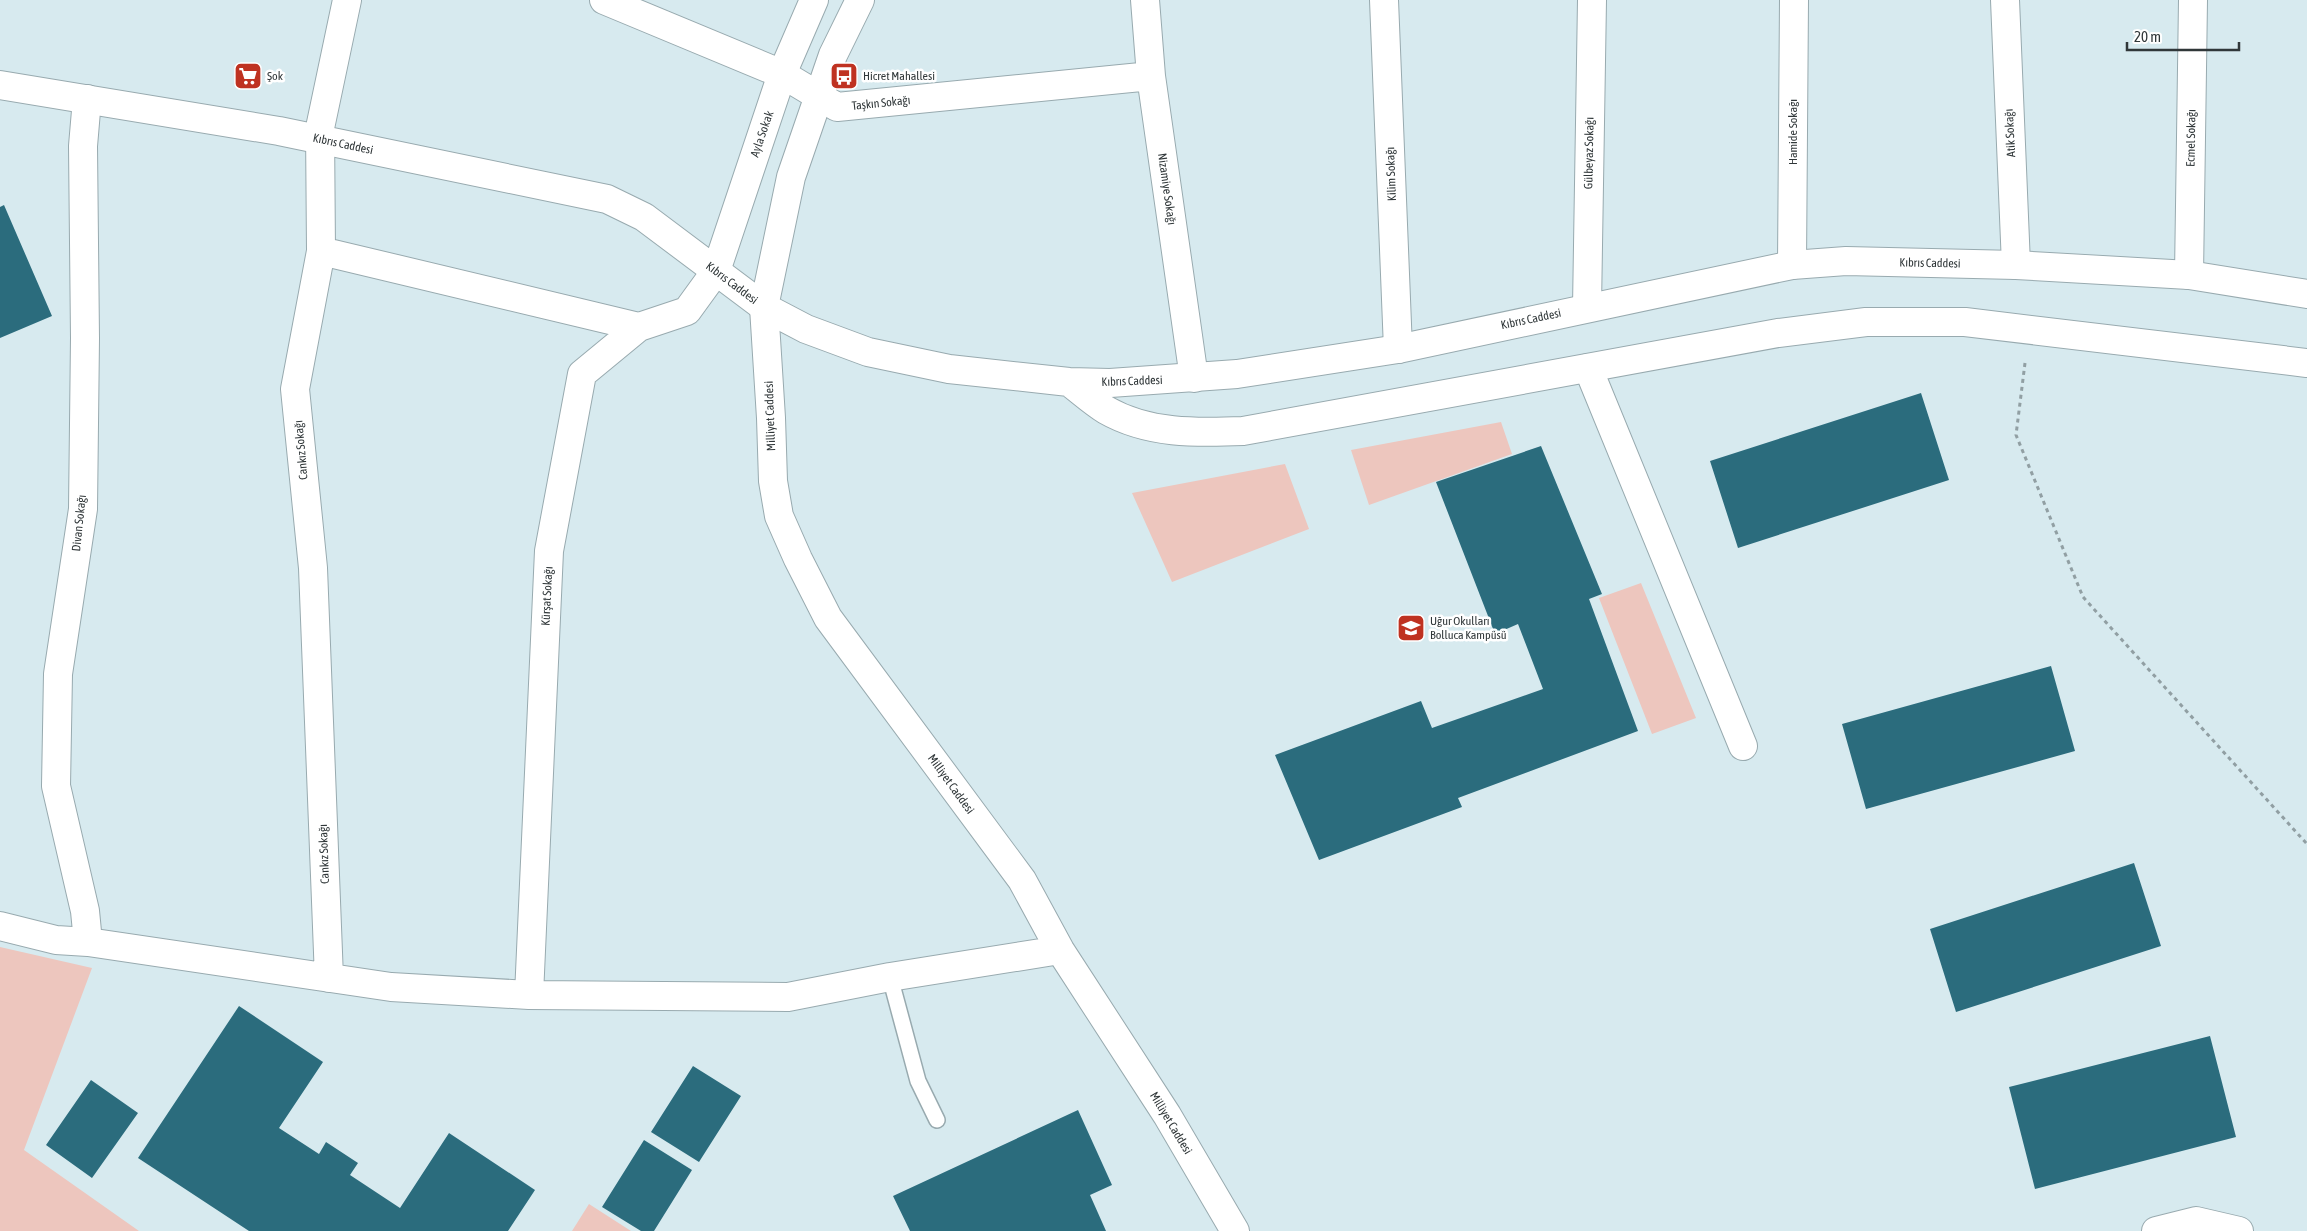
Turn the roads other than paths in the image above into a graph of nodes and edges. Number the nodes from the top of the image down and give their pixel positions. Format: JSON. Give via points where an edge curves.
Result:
{"nodes":[{"id":1,"x":346,"y":0,"type":"edge"},
{"id":2,"x":604,"y":0,"type":"edge"},
{"id":3,"x":814,"y":0,"type":"edge"},
{"id":4,"x":860,"y":0,"type":"edge"},
{"id":5,"x":1145,"y":0,"type":"edge"},
{"id":6,"x":1384,"y":0,"type":"edge"},
{"id":7,"x":1592,"y":0,"type":"edge"},
{"id":8,"x":1794,"y":0,"type":"edge"},
{"id":9,"x":2004,"y":0,"type":"edge"},
{"id":10,"x":2192,"y":0,"type":"edge"},
{"id":11,"x":782,"y":74,"type":"junction"},
{"id":12,"x":1151,"y":76,"type":"junction"},
{"id":13,"x":0,"y":85,"type":"edge"},
{"id":14,"x":819,"y":97,"type":"junction"},
{"id":15,"x":86,"y":99,"type":"junction"},
{"id":16,"x":320,"y":139,"type":"junction"},
{"id":17,"x":321,"y":251,"type":"junction"},
{"id":18,"x":1792,"y":265,"type":"junction"},
{"id":19,"x":2016,"y":265,"type":"junction"},
{"id":20,"x":716,"y":271,"type":"junction"},
{"id":21,"x":2189,"y":276,"type":"junction"},
{"id":22,"x":2307,"y":294,"type":"edge"},
{"id":23,"x":764,"y":307,"type":"junction"},
{"id":24,"x":1587,"y":307,"type":"junction"},
{"id":25,"x":639,"y":327,"type":"junction"},
{"id":26,"x":1398,"y":349,"type":"junction"},
{"id":27,"x":2307,"y":363,"type":"edge"},
{"id":28,"x":1588,"y":368,"type":"junction"},
{"id":29,"x":1194,"y":378,"type":"junction"},
{"id":30,"x":1069,"y":382,"type":"junction"},
{"id":31,"x":1743,"y":746,"type":"dead end"},
{"id":32,"x":0,"y":926,"type":"edge"},
{"id":33,"x":88,"y":942,"type":"junction"},
{"id":34,"x":1060,"y":950,"type":"junction"},
{"id":35,"x":890,"y":977,"type":"junction"},
{"id":36,"x":329,"y":978,"type":"junction"},
{"id":37,"x":529,"y":995,"type":"junction"},
{"id":38,"x":937,"y":1120,"type":"dead end"},
{"id":39,"x":1235,"y":1231,"type":"edge"},
{"id":40,"x":2156,"y":1231,"type":"edge"},
{"id":41,"x":2239,"y":1231,"type":"edge"}],
"edges":[{"from":1,"to":16,"type":"street","name":"Cankız Sokağı"},
{"from":2,"to":11,"type":"street","name":"Taşkın Sokağı"},
{"from":3,"to":11,"type":"street","name":"Ayla Sokak"},
{"from":4,"to":14,"type":"street","name":"Milliyet Caddesi","via":[[833,55]]},
{"from":5,"to":12,"type":"street","name":"Nizamiye Sokağı"},
{"from":6,"to":26,"type":"street","name":"Kilim Sokağı"},
{"from":7,"to":24,"type":"street","name":"Gülbeyaz Sokağı"},
{"from":8,"to":18,"type":"street","name":"Hamide Sokağı"},
{"from":9,"to":19,"type":"street","name":"Atik Sokağı"},
{"from":10,"to":21,"type":"street","name":"Ecmel Sokağı"},
{"from":11,"to":14,"type":"street","name":"Taşkın Sokağı"},
{"from":11,"to":20,"type":"street","name":"Ayla Sokak"},
{"from":12,"to":14,"type":"street","name":"Taşkın Sokağı","via":[[837,107]]},
{"from":12,"to":29,"type":"street","name":"Nizamiye Sokağı"},
{"from":13,"to":15,"type":"street","name":"Kıbrıs Caddesi"},
{"from":14,"to":23,"type":"street","name":"Milliyet Caddesi","via":[[791,177]]},
{"from":15,"to":16,"type":"street","name":"Kıbrıs Caddesi"},
{"from":15,"to":33,"type":"street","name":"Divan Sokağı","via":[[83,146],[83,509],[58,674],[56,786],[85,911]]},
{"from":16,"to":17,"type":"street","name":"Cankız Sokağı"},
{"from":16,"to":20,"type":"street","name":"Kıbrıs Caddesi","via":[[607,199],[644,217]]},
{"from":17,"to":25,"type":"street"},
{"from":17,"to":36,"type":"street","name":"Cankız Sokağı","via":[[295,389],[313,568]]},
{"from":18,"to":19,"type":"street","name":"Kıbrıs Caddesi","via":[[1846,261]]},
{"from":18,"to":24,"type":"street","name":"Kıbrıs Caddesi"},
{"from":19,"to":21,"type":"street","name":"Kıbrıs Caddesi"},
{"from":20,"to":23,"type":"street","name":"Kıbrıs Caddesi"},
{"from":20,"to":25,"type":"street","name":"Kürşat Sokağı","via":[[687,311]]},
{"from":21,"to":22,"type":"street","name":"Kıbrıs Caddesi"},
{"from":23,"to":30,"type":"street","name":"Kıbrıs Caddesi","via":[[806,329],[868,352],[949,369]]},
{"from":23,"to":34,"type":"street","name":"Milliyet Caddesi","via":[[773,481],[779,516],[798,559],[828,618],[1022,880]]},
{"from":24,"to":26,"type":"street","name":"Kıbrıs Caddesi"},
{"from":25,"to":37,"type":"street","name":"Kürşat Sokağı","via":[[582,374],[549,552]]},
{"from":26,"to":29,"type":"street","name":"Kıbrıs Caddesi"},
{"from":27,"to":28,"type":"street","via":[[1965,322],[1866,322],[1778,334]]},
{"from":28,"to":30,"type":"street","via":[[1271,427],[1196,433],[1146,427],[1106,410]]},
{"from":28,"to":31,"type":"street"},
{"from":29,"to":30,"type":"street","name":"Kıbrıs Caddesi"},
{"from":32,"to":33,"type":"street","via":[[56,940]]},
{"from":33,"to":36,"type":"street"},
{"from":34,"to":35,"type":"street"},
{"from":34,"to":39,"type":"street","name":"Milliyet Caddesi","via":[[1167,1115]]},
{"from":35,"to":37,"type":"street","via":[[788,997]]},
{"from":35,"to":38,"type":"lane","via":[[918,1081]]},
{"from":36,"to":37,"type":"street","via":[[391,987]]},
{"from":40,"to":41,"type":"street","via":[[2196,1221]]}]}
